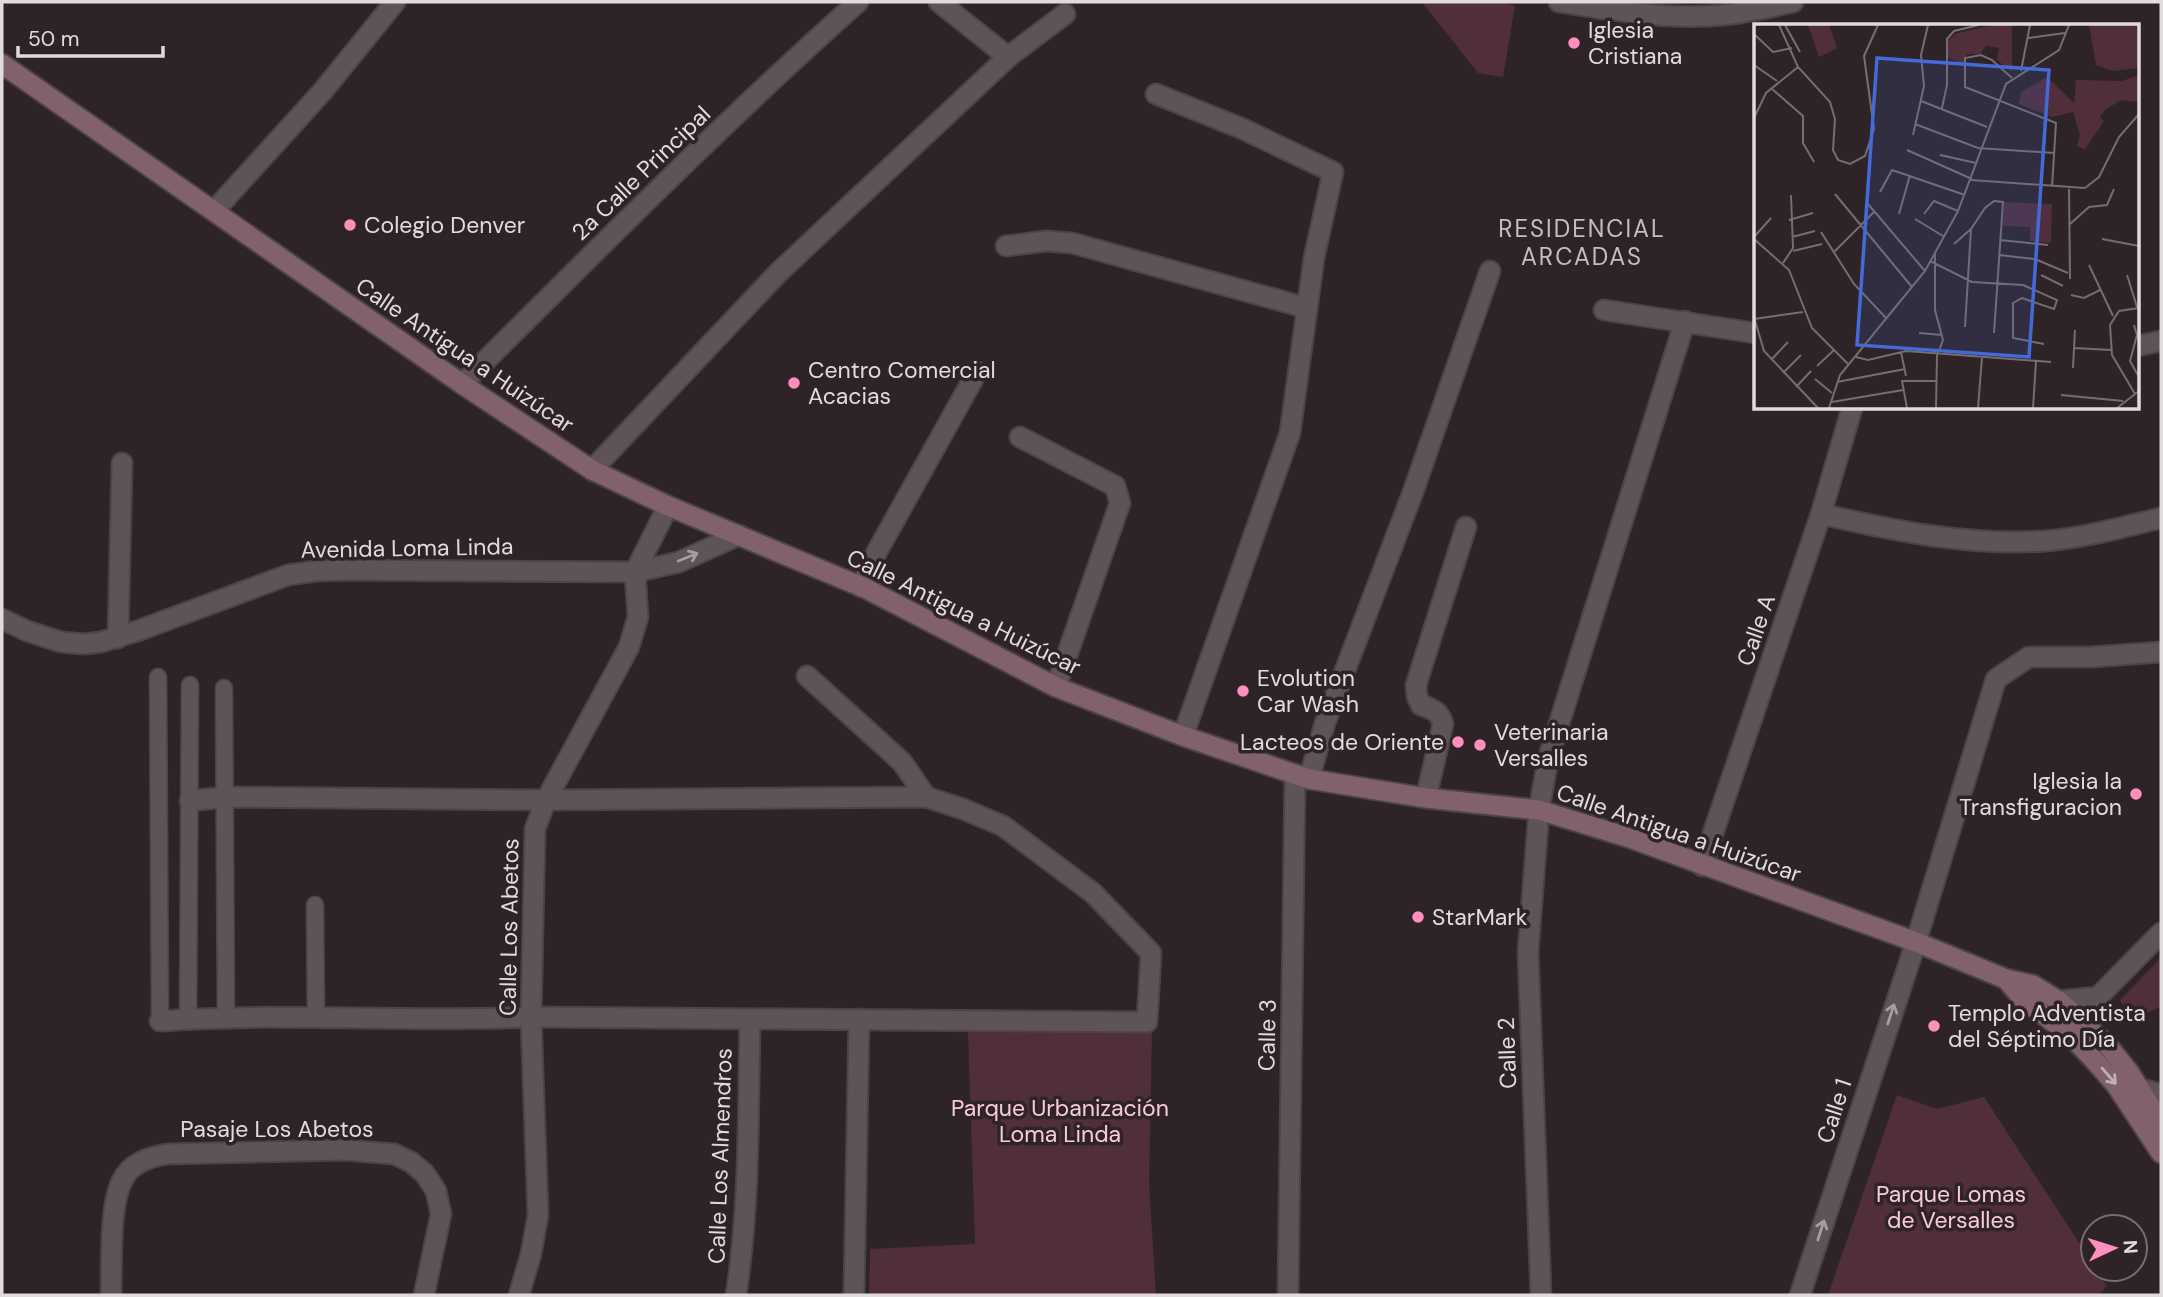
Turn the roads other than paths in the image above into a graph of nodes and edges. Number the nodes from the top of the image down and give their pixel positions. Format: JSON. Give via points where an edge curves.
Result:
{"nodes":[{"id":1,"x":395,"y":2,"type":"edge"},
{"id":2,"x":859,"y":2,"type":"edge"},
{"id":3,"x":939,"y":2,"type":"edge"},
{"id":4,"x":1559,"y":2,"type":"edge"},
{"id":5,"x":1793,"y":2,"type":"edge"},
{"id":6,"x":1065,"y":14,"type":"dead end"},
{"id":7,"x":1008,"y":57,"type":"junction"},
{"id":8,"x":2,"y":64,"type":"edge"},
{"id":9,"x":1156,"y":94,"type":"dead end"},
{"id":10,"x":214,"y":211,"type":"junction"},
{"id":11,"x":1006,"y":246,"type":"dead end"},
{"id":12,"x":1490,"y":271,"type":"dead end"},
{"id":13,"x":1307,"y":308,"type":"junction"},
{"id":14,"x":1604,"y":310,"type":"dead end"},
{"id":15,"x":1685,"y":321,"type":"junction"},
{"id":16,"x":1754,"y":333,"type":"edge"},
{"id":17,"x":2161,"y":341,"type":"edge"},
{"id":18,"x":2138,"y":346,"type":"edge"},
{"id":19,"x":977,"y":372,"type":"dead end"},
{"id":20,"x":462,"y":384,"type":"junction"},
{"id":21,"x":1851,"y":410,"type":"edge"},
{"id":22,"x":1020,"y":437,"type":"dead end"},
{"id":23,"x":122,"y":463,"type":"dead end"},
{"id":24,"x":592,"y":470,"type":"junction"},
{"id":25,"x":668,"y":506,"type":"junction"},
{"id":26,"x":1821,"y":514,"type":"junction"},
{"id":27,"x":2161,"y":518,"type":"edge"},
{"id":28,"x":1466,"y":527,"type":"dead end"},
{"id":29,"x":739,"y":535,"type":"junction"},
{"id":30,"x":635,"y":572,"type":"junction"},
{"id":31,"x":861,"y":587,"type":"junction"},
{"id":32,"x":2,"y":619,"type":"edge"},
{"id":33,"x":117,"y":638,"type":"junction"},
{"id":34,"x":2161,"y":652,"type":"edge"},
{"id":35,"x":807,"y":676,"type":"dead end"},
{"id":36,"x":158,"y":677,"type":"dead end"},
{"id":37,"x":190,"y":685,"type":"dead end"},
{"id":38,"x":1056,"y":687,"type":"junction"},
{"id":39,"x":224,"y":688,"type":"dead end"},
{"id":40,"x":1183,"y":736,"type":"junction"},
{"id":41,"x":1302,"y":777,"type":"junction"},
{"id":42,"x":225,"y":797,"type":"junction"},
{"id":43,"x":926,"y":797,"type":"junction"},
{"id":44,"x":1426,"y":798,"type":"junction"},
{"id":45,"x":159,"y":799,"type":"junction"},
{"id":46,"x":546,"y":800,"type":"junction"},
{"id":47,"x":190,"y":801,"type":"junction"},
{"id":48,"x":1539,"y":810,"type":"junction"},
{"id":49,"x":1702,"y":866,"type":"junction"},
{"id":50,"x":315,"y":905,"type":"dead end"},
{"id":51,"x":2161,"y":933,"type":"edge"},
{"id":52,"x":1916,"y":942,"type":"junction"},
{"id":53,"x":2006,"y":979,"type":"junction"},
{"id":54,"x":2098,"y":997,"type":"junction"},
{"id":55,"x":2059,"y":1001,"type":"junction"},
{"id":56,"x":531,"y":1017,"type":"junction"},
{"id":57,"x":226,"y":1018,"type":"junction"},
{"id":58,"x":316,"y":1018,"type":"junction"},
{"id":59,"x":188,"y":1019,"type":"junction"},
{"id":60,"x":750,"y":1019,"type":"junction"},
{"id":61,"x":859,"y":1020,"type":"junction"},
{"id":62,"x":160,"y":1021,"type":"joint"},
{"id":63,"x":2084,"y":1022,"type":"junction"},
{"id":64,"x":2138,"y":1088,"type":"junction"},
{"id":65,"x":2161,"y":1094,"type":"edge"},
{"id":66,"x":2161,"y":1124,"type":"edge"},
{"id":67,"x":2161,"y":1153,"type":"edge"},
{"id":68,"x":111,"y":1295,"type":"edge"},
{"id":69,"x":424,"y":1295,"type":"edge"},
{"id":70,"x":519,"y":1295,"type":"edge"},
{"id":71,"x":736,"y":1295,"type":"edge"},
{"id":72,"x":853,"y":1295,"type":"edge"},
{"id":73,"x":1288,"y":1295,"type":"edge"},
{"id":74,"x":1541,"y":1295,"type":"edge"},
{"id":75,"x":1800,"y":1295,"type":"edge"}],
"edges":[{"from":1,"to":10,"type":"street","via":[[322,92]]},
{"from":2,"to":20,"type":"street","name":"2a Calle Principal","via":[[691,158]]},
{"from":3,"to":7,"type":"street"},
{"from":4,"to":5,"type":"street","via":[[1678,16],[1723,15]]},
{"from":6,"to":7,"type":"street"},
{"from":7,"to":24,"type":"street","via":[[778,273]]},
{"from":8,"to":10,"type":"main road","name":"Calle Antigua a Huizúcar"},
{"from":9,"to":13,"type":"street","via":[[1333,172]]},
{"from":10,"to":20,"type":"main road","name":"Calle Antigua a Huizúcar"},
{"from":11,"to":13,"type":"street","via":[[1072,243]]},
{"from":12,"to":41,"type":"street","name":"Calle 3","via":[[1413,492]]},
{"from":13,"to":40,"type":"street","via":[[1290,433]]},
{"from":14,"to":15,"type":"street"},
{"from":15,"to":16,"type":"street"},
{"from":15,"to":48,"type":"street","name":"Calle 2","via":[[1548,759]]},
{"from":17,"to":18,"type":"street"},
{"from":19,"to":31,"type":"street"},
{"from":20,"to":24,"type":"main road","name":"Calle Antigua a Huizúcar"},
{"from":21,"to":26,"type":"street","name":"Calle A"},
{"from":22,"to":38,"type":"street","via":[[1115,486],[1120,503]]},
{"from":23,"to":33,"type":"street"},
{"from":24,"to":25,"type":"main road","name":"Calle Antigua a Huizúcar"},
{"from":25,"to":29,"type":"main road","name":"Calle Antigua a Huizúcar"},
{"from":25,"to":30,"type":"street"},
{"from":26,"to":27,"type":"street","via":[[1909,534],[1997,543],[2048,541]]},
{"from":26,"to":49,"type":"street","name":"Calle A"},
{"from":28,"to":44,"type":"street","via":[[1416,685],[1421,705],[1436,710],[1443,724]]},
{"from":30,"to":29,"type":"street","name":"Avenida Loma Linda","one_way":true,"via":[[678,562]]},
{"from":29,"to":31,"type":"main road","name":"Calle Antigua a Huizúcar"},
{"from":30,"to":33,"type":"street","name":"Avenida Loma Linda","via":[[316,570],[288,575]]},
{"from":30,"to":46,"type":"street","name":"Calle Los Abetos","via":[[638,617],[629,647]]},
{"from":31,"to":38,"type":"main road","name":"Calle Antigua a Huizúcar"},
{"from":32,"to":33,"type":"street","name":"Avenida Loma Linda","via":[[72,644]]},
{"from":34,"to":52,"type":"street","name":"Calle 1","via":[[2029,657],[1996,679]]},
{"from":35,"to":43,"type":"street","via":[[902,762]]},
{"from":36,"to":45,"type":"street"},
{"from":37,"to":47,"type":"street"},
{"from":38,"to":40,"type":"main road","name":"Calle Antigua a Huizúcar"},
{"from":39,"to":42,"type":"street"},
{"from":40,"to":41,"type":"main road","name":"Calle Antigua a Huizúcar"},
{"from":41,"to":44,"type":"main road","name":"Calle Antigua a Huizúcar"},
{"from":41,"to":73,"type":"street","name":"Calle 3"},
{"from":42,"to":46,"type":"street"},
{"from":42,"to":47,"type":"street"},
{"from":42,"to":57,"type":"street"},
{"from":43,"to":46,"type":"street"},
{"from":43,"to":61,"type":"street","via":[[1003,826],[1093,893],[1151,953],[1147,1022]]},
{"from":44,"to":48,"type":"main road","name":"Calle Antigua a Huizúcar"},
{"from":45,"to":47,"type":"street"},
{"from":45,"to":62,"type":"street"},
{"from":46,"to":56,"type":"street","name":"Calle Los Abetos","via":[[535,830]]},
{"from":47,"to":59,"type":"street"},
{"from":48,"to":49,"type":"main road","name":"Calle Antigua a Huizúcar"},
{"from":48,"to":74,"type":"street","name":"Calle 2","via":[[1528,952]]},
{"from":49,"to":52,"type":"main road","name":"Calle Antigua a Huizúcar"},
{"from":50,"to":58,"type":"street"},
{"from":51,"to":54,"type":"street"},
{"from":52,"to":53,"type":"main road","name":"Calle Antigua a Huizúcar"},
{"from":75,"to":52,"type":"street","name":"Calle 1","one_way":true},
{"from":53,"to":55,"type":"main road","name":"Calle Antigua a Huizúcar","via":[[2033,985]]},
{"from":53,"to":67,"type":"main road","name":"Calle Antigua a Huizúcar","one_way":true,"via":[[2094,1060]]},
{"from":54,"to":55,"type":"street"},
{"from":54,"to":63,"type":"street"},
{"from":55,"to":63,"type":"main road","name":"Calle Antigua a Huizúcar"},
{"from":56,"to":58,"type":"street"},
{"from":56,"to":60,"type":"street"},
{"from":56,"to":70,"type":"street","name":"Calle Los Abetos","via":[[538,1215]]},
{"from":57,"to":58,"type":"street"},
{"from":57,"to":59,"type":"street"},
{"from":59,"to":62,"type":"street"},
{"from":60,"to":61,"type":"street"},
{"from":60,"to":71,"type":"street","name":"Calle Los Almendros","via":[[746,1204]]},
{"from":61,"to":72,"type":"street"},
{"from":63,"to":64,"type":"main road","name":"Calle Antigua a Huizúcar"},
{"from":64,"to":65,"type":"street"},
{"from":64,"to":66,"type":"main road","name":"Calle Antigua a Huizúcar"},
{"from":68,"to":69,"type":"street","name":"Pasaje Los Abetos","via":[[116,1196],[122,1179],[134,1166],[167,1154],[345,1150],[403,1158],[425,1174],[436,1191],[440,1214]]}]}
